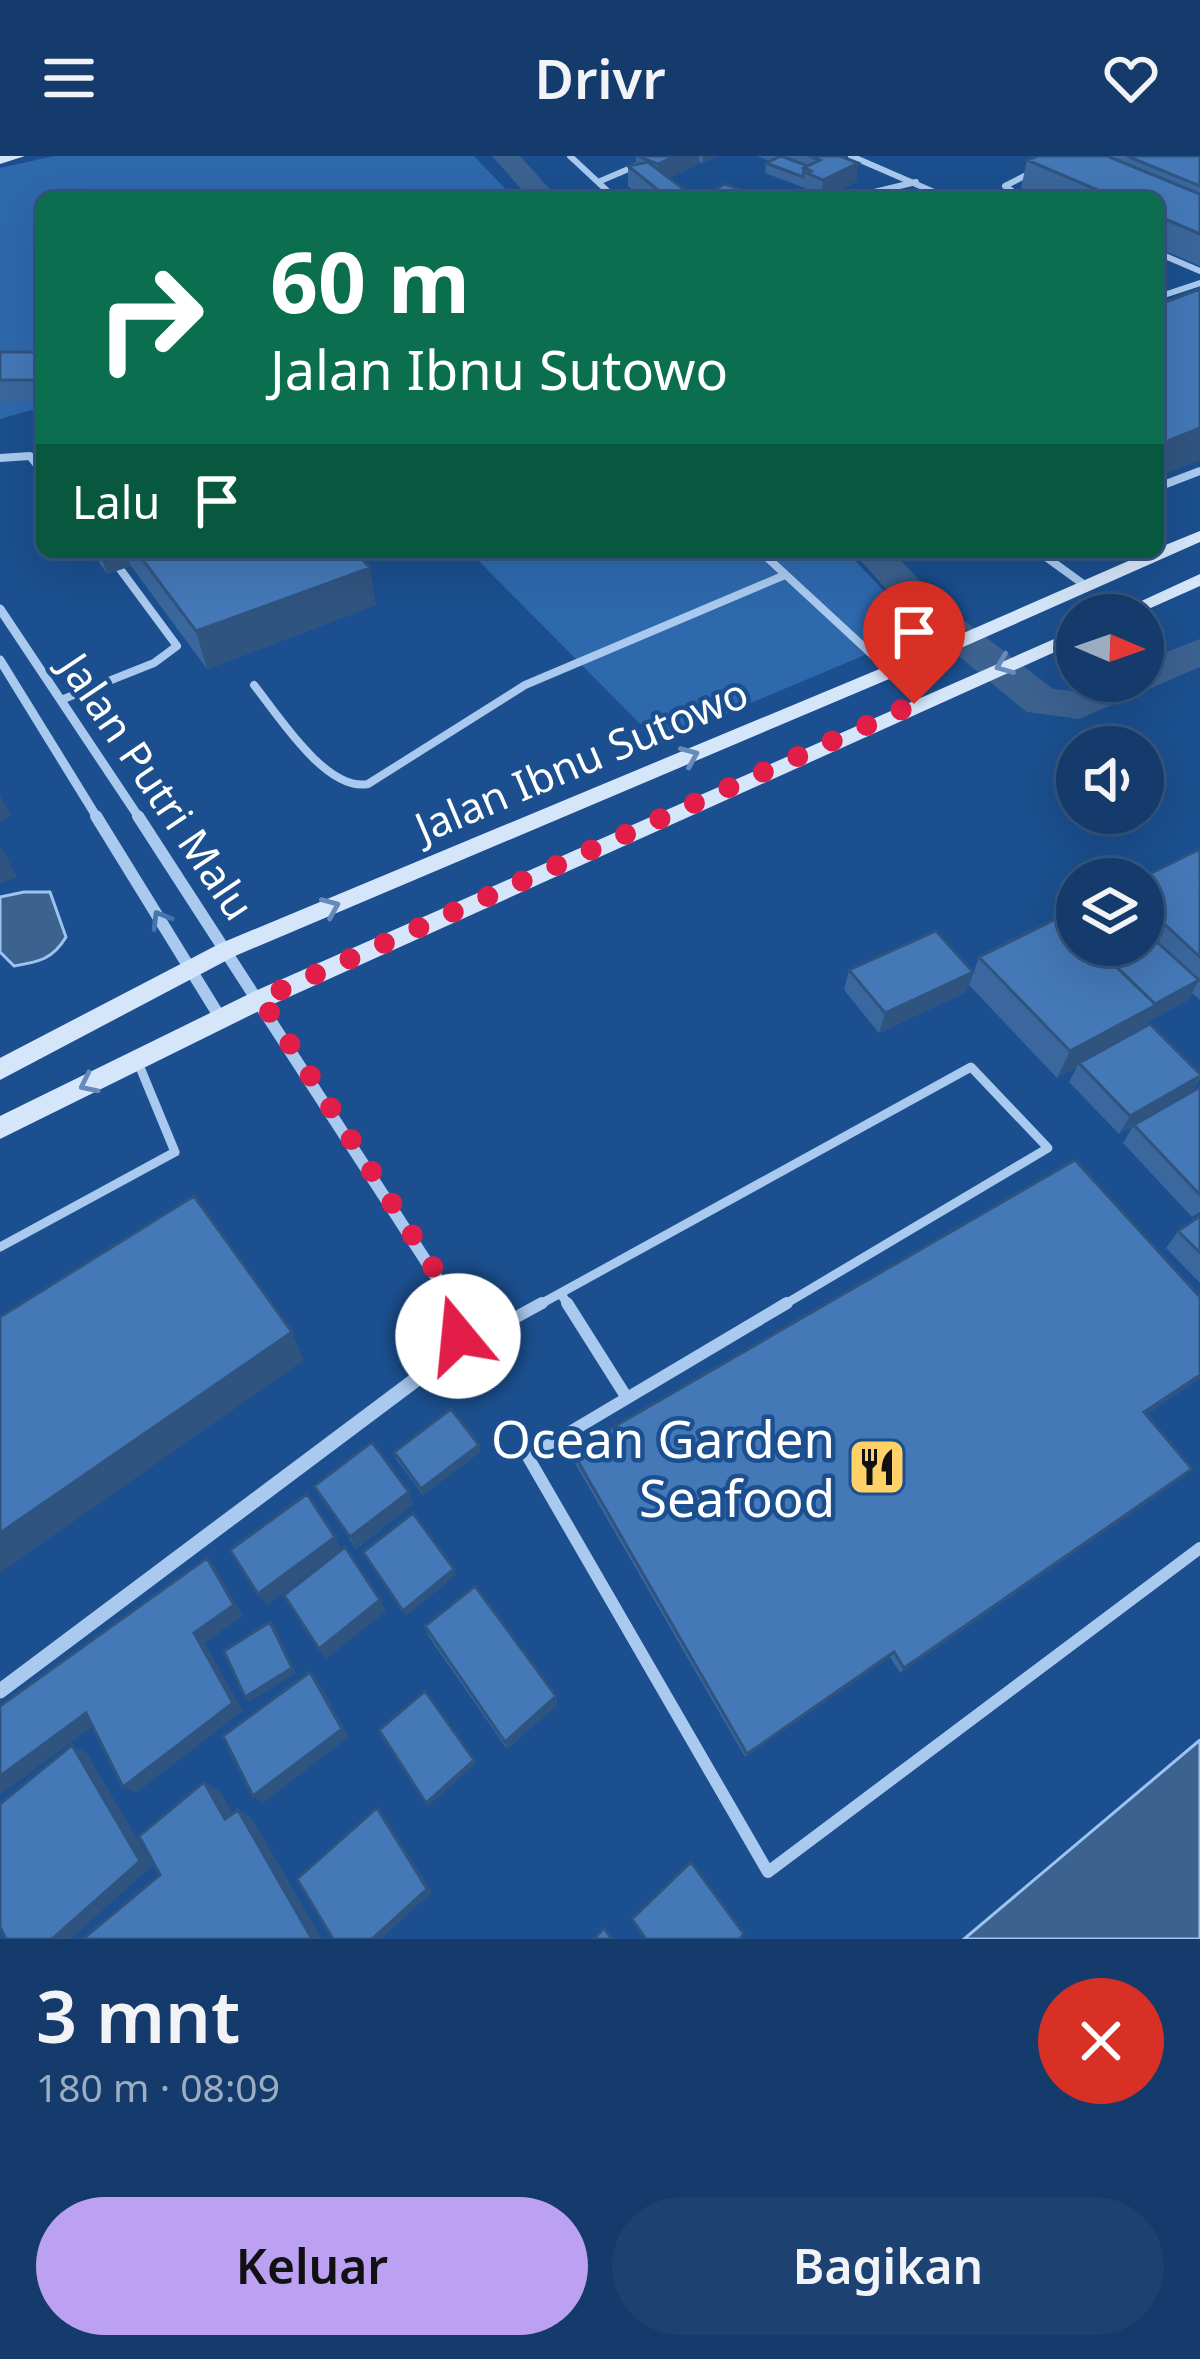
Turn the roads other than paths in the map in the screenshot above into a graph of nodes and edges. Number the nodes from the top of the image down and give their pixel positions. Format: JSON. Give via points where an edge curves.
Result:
{"nodes":[{"id":1,"x":20,"y":156,"type":"edge"},
{"id":2,"x":570,"y":156,"type":"edge"},
{"id":3,"x":659,"y":156,"type":"edge"},
{"id":4,"x":851,"y":156,"type":"edge"},
{"id":5,"x":0,"y":160,"type":"edge"},
{"id":6,"x":1052,"y":164,"type":"edge"},
{"id":7,"x":598,"y":182,"type":"junction"},
{"id":8,"x":916,"y":182,"type":"junction"},
{"id":9,"x":609,"y":192,"type":"edge"},
{"id":10,"x":874,"y":192,"type":"edge"},
{"id":11,"x":936,"y":192,"type":"edge"},
{"id":12,"x":1014,"y":192,"type":"edge"},
{"id":13,"x":1164,"y":256,"type":"edge"},
{"id":14,"x":1200,"y":271,"type":"edge"},
{"id":15,"x":1200,"y":284,"type":"edge"},
{"id":16,"x":1164,"y":295,"type":"edge"},
{"id":17,"x":0,"y":458,"type":"edge"},
{"id":18,"x":36,"y":464,"type":"edge"},
{"id":19,"x":1200,"y":471,"type":"edge"},
{"id":20,"x":1164,"y":485,"type":"edge"},
{"id":21,"x":1200,"y":536,"type":"edge"},
{"id":22,"x":1164,"y":552,"type":"edge"},
{"id":23,"x":767,"y":558,"type":"edge"},
{"id":24,"x":1047,"y":558,"type":"edge"},
{"id":25,"x":1150,"y":558,"type":"edge"},
{"id":26,"x":120,"y":569,"type":"dead end"},
{"id":27,"x":785,"y":575,"type":"junction"},
{"id":28,"x":1200,"y":579,"type":"edge"},
{"id":29,"x":1086,"y":586,"type":"junction"},
{"id":30,"x":1164,"y":595,"type":"edge"},
{"id":31,"x":0,"y":609,"type":"edge"},
{"id":32,"x":1056,"y":644,"type":"edge"},
{"id":33,"x":0,"y":660,"type":"edge"},
{"id":34,"x":891,"y":671,"type":"junction"},
{"id":35,"x":254,"y":685,"type":"dead end"},
{"id":36,"x":61,"y":700,"type":"junction"},
{"id":37,"x":227,"y":950,"type":"junction"},
{"id":38,"x":190,"y":969,"type":"junction"},
{"id":39,"x":261,"y":999,"type":"junction"},
{"id":40,"x":220,"y":1019,"type":"junction"},
{"id":41,"x":137,"y":1060,"type":"junction"},
{"id":42,"x":0,"y":1070,"type":"edge"},
{"id":43,"x":0,"y":1128,"type":"edge"},
{"id":44,"x":0,"y":1247,"type":"edge"},
{"id":45,"x":561,"y":1294,"type":"junction"},
{"id":46,"x":458,"y":1336,"type":"junction"},
{"id":47,"x":627,"y":1398,"type":"junction"},
{"id":48,"x":1200,"y":1548,"type":"edge"},
{"id":49,"x":0,"y":1691,"type":"edge"}],
"edges":[{"from":1,"to":5,"type":"main road"},
{"from":2,"to":7,"type":"lane"},
{"from":3,"to":7,"type":"lane"},
{"from":4,"to":8,"type":"lane"},
{"from":6,"to":12,"type":"lane","via":[[1005,186]]},
{"from":7,"to":9,"type":"lane"},
{"from":8,"to":10,"type":"lane"},
{"from":8,"to":11,"type":"lane"},
{"from":13,"to":14,"type":"lane"},
{"from":15,"to":16,"type":"lane"},
{"from":17,"to":18,"type":"lane","via":[[30,456]]},
{"from":19,"to":20,"type":"lane"},
{"from":21,"to":22,"type":"main road","name":"Jalan Ibnu Sutowo"},
{"from":23,"to":27,"type":"lane"},
{"from":24,"to":29,"type":"lane"},
{"from":25,"to":29,"type":"main road","name":"Jalan Ibnu Sutowo"},
{"from":26,"to":36,"type":"lane","via":[[177,646]]},
{"from":27,"to":34,"type":"lane"},
{"from":27,"to":35,"type":"lane","via":[[623,636],[491,704],[361,788],[338,782]]},
{"from":28,"to":30,"type":"main road"},
{"from":29,"to":34,"type":"main road","name":"Jalan Ibnu Sutowo"},
{"from":31,"to":36,"type":"street","name":"Jalan Putri Malu"},
{"from":32,"to":39,"type":"main road","name":"Jalan Ibnu Sutowo","one_way":true},
{"from":38,"to":33,"type":"street","name":"Jalan Putri Malu","one_way":true},
{"from":37,"to":34,"type":"main road","name":"Jalan Ibnu Sutowo","one_way":true},
{"from":36,"to":37,"type":"street","name":"Jalan Putri Malu"},
{"from":37,"to":38,"type":"main road","name":"Jalan Ibnu Sutowo"},
{"from":37,"to":39,"type":"street","name":"Jalan Putri Malu"},
{"from":38,"to":40,"type":"street","name":"Jalan Putri Malu"},
{"from":38,"to":42,"type":"main road","name":"Jalan Ibnu Sutowo"},
{"from":39,"to":40,"type":"main road","name":"Jalan Ibnu Sutowo"},
{"from":39,"to":46,"type":"street","name":"Jalan Putri Malu","via":[[454,1300]]},
{"from":40,"to":41,"type":"main road","name":"Jalan Ibnu Sutowo"},
{"from":41,"to":43,"type":"main road","name":"Jalan Ibnu Sutowo","one_way":true},
{"from":41,"to":44,"type":"lane","via":[[175,1152]]},
{"from":45,"to":46,"type":"lane","via":[[478,1338]]},
{"from":45,"to":47,"type":"lane"},
{"from":45,"to":47,"type":"lane","via":[[971,1066],[1048,1148]]},
{"from":46,"to":49,"type":"street","via":[[438,1363]]},
{"from":47,"to":48,"type":"lane","via":[[528,1457],[768,1872]]}]}
